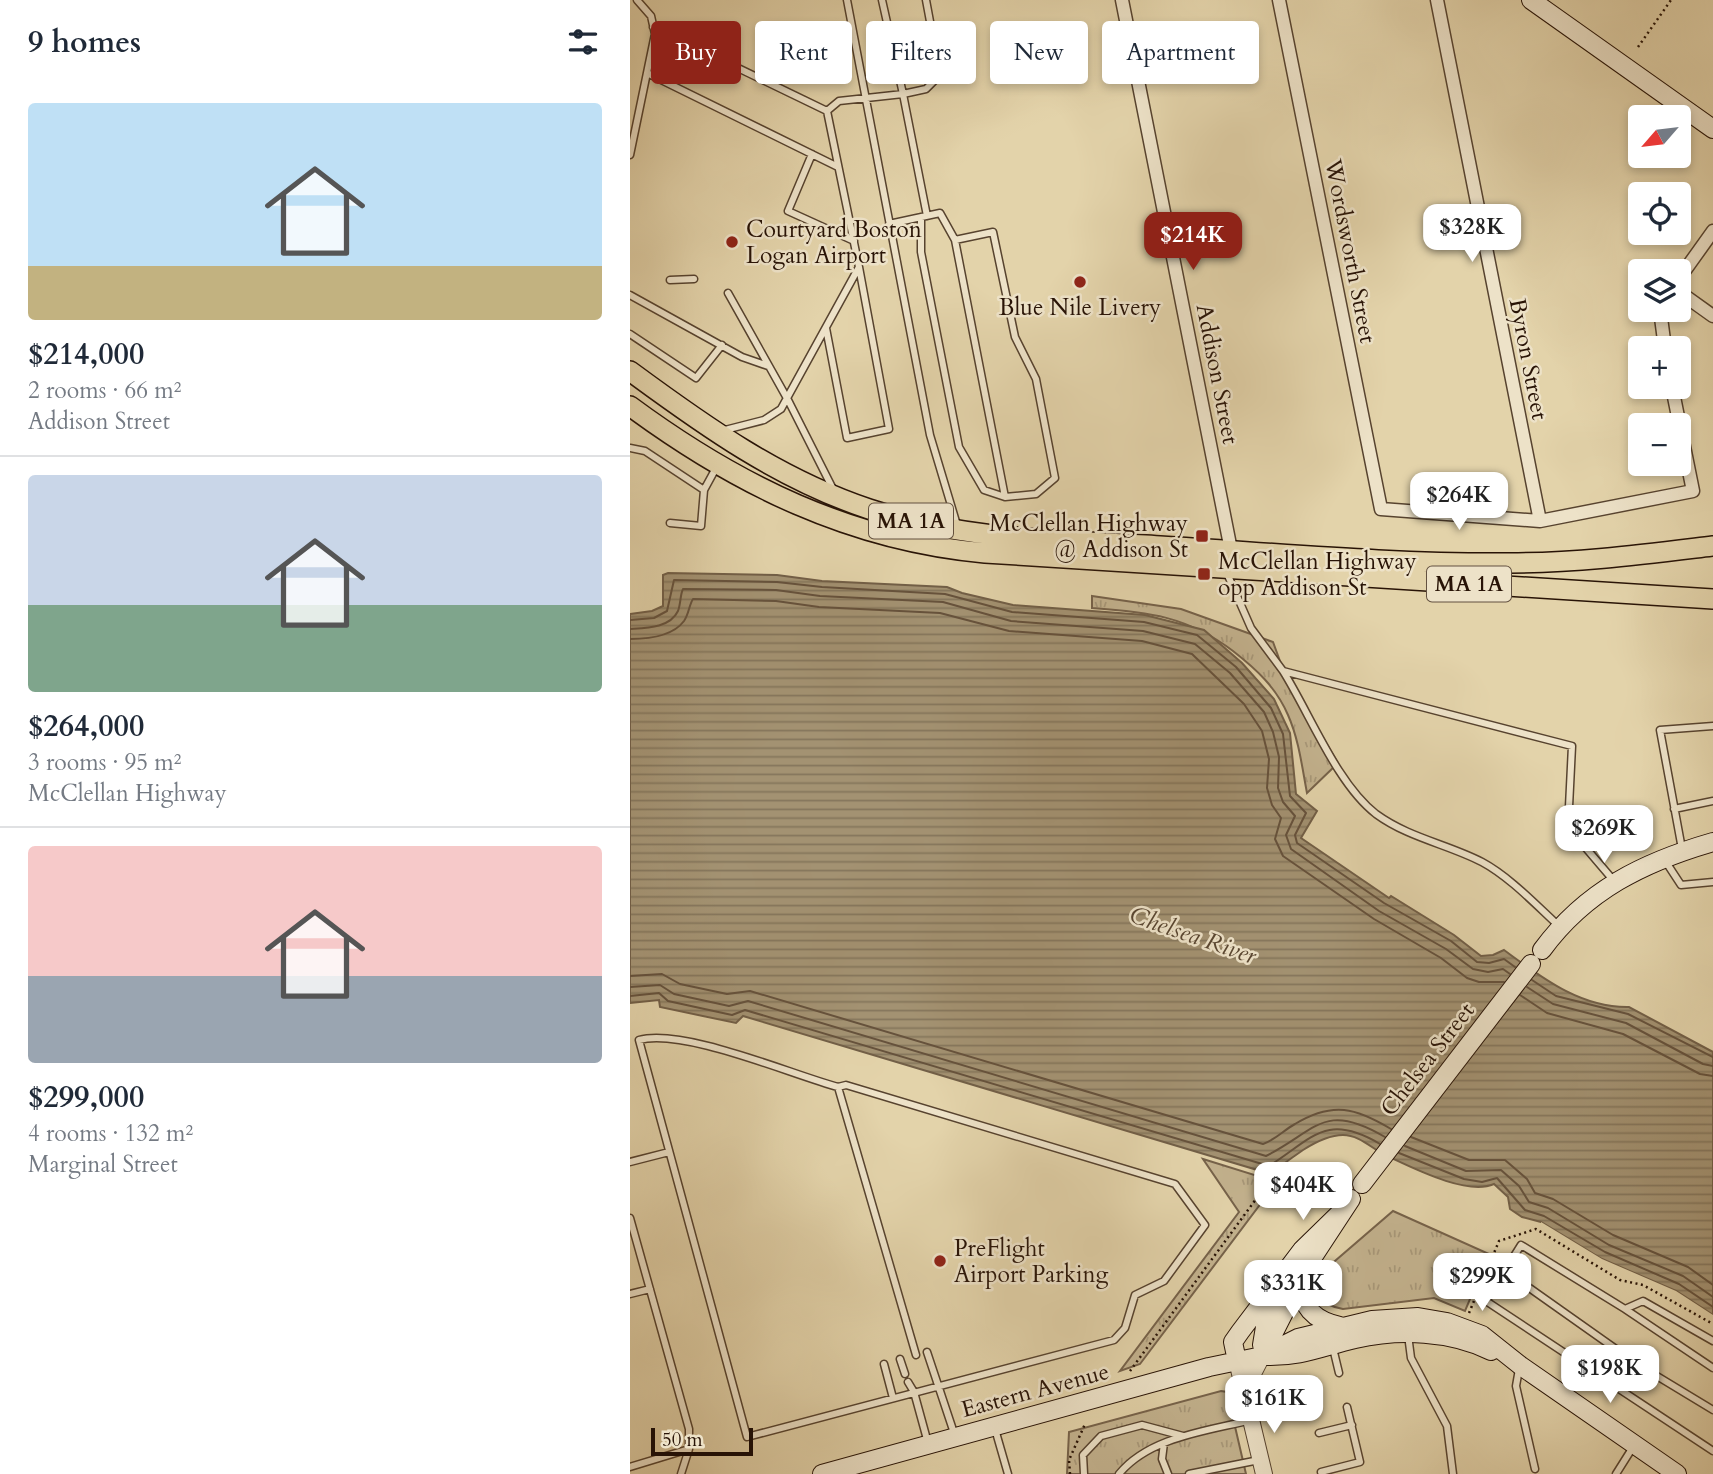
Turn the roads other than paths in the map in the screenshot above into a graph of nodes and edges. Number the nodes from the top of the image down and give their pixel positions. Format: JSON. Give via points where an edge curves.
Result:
{"nodes":[{"id":1,"x":637,"y":0,"type":"edge"},
{"id":2,"x":846,"y":0,"type":"edge"},
{"id":3,"x":882,"y":0,"type":"edge"},
{"id":4,"x":926,"y":0,"type":"edge"},
{"id":5,"x":1122,"y":0,"type":"edge"},
{"id":6,"x":1279,"y":0,"type":"edge"},
{"id":7,"x":1437,"y":0,"type":"edge"},
{"id":8,"x":1531,"y":0,"type":"edge"},
{"id":9,"x":652,"y":21,"type":"edge"},
{"id":10,"x":651,"y":54,"type":"edge"},
{"id":11,"x":741,"y":69,"type":"edge"},
{"id":12,"x":647,"y":73,"type":"junction"},
{"id":13,"x":903,"y":94,"type":"junction"},
{"id":14,"x":866,"y":97,"type":"junction"},
{"id":15,"x":827,"y":111,"type":"junction"},
{"id":16,"x":1713,"y":129,"type":"edge"},
{"id":17,"x":812,"y":154,"type":"junction"},
{"id":18,"x":630,"y":155,"type":"edge"},
{"id":19,"x":838,"y":167,"type":"junction"},
{"id":20,"x":924,"y":216,"type":"junction"},
{"id":21,"x":889,"y":224,"type":"junction"},
{"id":22,"x":1713,"y":231,"type":"edge"},
{"id":23,"x":955,"y":240,"type":"junction"},
{"id":24,"x":854,"y":241,"type":"junction"},
{"id":25,"x":1691,"y":261,"type":"edge"},
{"id":26,"x":859,"y":267,"type":"junction"},
{"id":27,"x":694,"y":279,"type":"dead end"},
{"id":28,"x":670,"y":280,"type":"dead end"},
{"id":29,"x":728,"y":293,"type":"dead end"},
{"id":30,"x":630,"y":295,"type":"edge"},
{"id":31,"x":1691,"y":300,"type":"edge"},
{"id":32,"x":1713,"y":316,"type":"edge"},
{"id":33,"x":826,"y":328,"type":"junction"},
{"id":34,"x":630,"y":334,"type":"edge"},
{"id":35,"x":722,"y":345,"type":"junction"},
{"id":36,"x":769,"y":366,"type":"junction"},
{"id":37,"x":630,"y":372,"type":"edge"},
{"id":38,"x":1674,"y":399,"type":"edge"},
{"id":39,"x":788,"y":400,"type":"junction"},
{"id":40,"x":630,"y":406,"type":"edge"},
{"id":41,"x":713,"y":432,"type":"junction"},
{"id":42,"x":630,"y":448,"type":"edge"},
{"id":43,"x":717,"y":466,"type":"junction"},
{"id":44,"x":704,"y":490,"type":"junction"},
{"id":45,"x":836,"y":497,"type":"junction"},
{"id":46,"x":1005,"y":497,"type":"junction"},
{"id":47,"x":1540,"y":521,"type":"junction"},
{"id":48,"x":670,"y":523,"type":"dead end"},
{"id":49,"x":958,"y":530,"type":"junction"},
{"id":50,"x":1713,"y":546,"type":"edge"},
{"id":51,"x":1228,"y":560,"type":"junction"},
{"id":52,"x":1713,"y":599,"type":"edge"},
{"id":53,"x":1283,"y":671,"type":"junction"},
{"id":54,"x":1713,"y":726,"type":"edge"},
{"id":55,"x":1713,"y":801,"type":"edge"},
{"id":56,"x":1674,"y":809,"type":"junction"},
{"id":57,"x":1713,"y":842,"type":"edge"},
{"id":58,"x":1682,"y":851,"type":"junction"},
{"id":59,"x":1663,"y":858,"type":"junction"},
{"id":60,"x":1614,"y":881,"type":"junction"},
{"id":61,"x":1713,"y":882,"type":"edge"},
{"id":62,"x":1547,"y":944,"type":"junction"},
{"id":63,"x":838,"y":1087,"type":"junction"},
{"id":64,"x":669,"y":1152,"type":"junction"},
{"id":65,"x":630,"y":1162,"type":"edge"},
{"id":66,"x":1362,"y":1184,"type":"dead end"},
{"id":67,"x":1347,"y":1205,"type":"dead end"},
{"id":68,"x":630,"y":1217,"type":"edge"},
{"id":69,"x":640,"y":1254,"type":"junction"},
{"id":70,"x":630,"y":1257,"type":"edge"},
{"id":71,"x":1298,"y":1268,"type":"junction"},
{"id":72,"x":1504,"y":1270,"type":"junction"},
{"id":73,"x":650,"y":1289,"type":"junction"},
{"id":74,"x":630,"y":1294,"type":"edge"},
{"id":75,"x":1625,"y":1309,"type":"junction"},
{"id":76,"x":1340,"y":1326,"type":"junction"},
{"id":77,"x":1408,"y":1333,"type":"junction"},
{"id":78,"x":1713,"y":1341,"type":"edge"},
{"id":79,"x":1333,"y":1346,"type":"junction"},
{"id":80,"x":927,"y":1352,"type":"dead end"},
{"id":81,"x":916,"y":1355,"type":"dead end"},
{"id":82,"x":1262,"y":1356,"type":"junction"},
{"id":83,"x":900,"y":1359,"type":"dead end"},
{"id":84,"x":1237,"y":1361,"type":"junction"},
{"id":85,"x":884,"y":1364,"type":"dead end"},
{"id":86,"x":1521,"y":1366,"type":"junction"},
{"id":87,"x":1713,"y":1368,"type":"edge"},
{"id":88,"x":1339,"y":1373,"type":"dead end"},
{"id":89,"x":905,"y":1374,"type":"dead end"},
{"id":90,"x":908,"y":1382,"type":"dead end"},
{"id":91,"x":940,"y":1384,"type":"junction"},
{"id":92,"x":1244,"y":1391,"type":"junction"},
{"id":93,"x":914,"y":1392,"type":"junction"},
{"id":94,"x":893,"y":1398,"type":"junction"},
{"id":95,"x":1347,"y":1407,"type":"dead end"},
{"id":96,"x":1713,"y":1410,"type":"edge"},
{"id":97,"x":1251,"y":1420,"type":"junction"},
{"id":98,"x":1352,"y":1425,"type":"junction"},
{"id":99,"x":994,"y":1427,"type":"junction"},
{"id":100,"x":1319,"y":1433,"type":"dead end"},
{"id":101,"x":1184,"y":1436,"type":"junction"},
{"id":102,"x":955,"y":1438,"type":"junction"},
{"id":103,"x":1164,"y":1443,"type":"junction"},
{"id":104,"x":928,"y":1445,"type":"junction"},
{"id":105,"x":1634,"y":1445,"type":"junction"},
{"id":106,"x":689,"y":1449,"type":"junction"},
{"id":107,"x":1713,"y":1451,"type":"edge"},
{"id":108,"x":630,"y":1466,"type":"edge"},
{"id":109,"x":1262,"y":1467,"type":"edge"},
{"id":110,"x":1535,"y":1469,"type":"dead end"},
{"id":111,"x":1347,"y":1470,"type":"edge"},
{"id":112,"x":843,"y":1471,"type":"edge"},
{"id":113,"x":1321,"y":1472,"type":"edge"},
{"id":114,"x":681,"y":1474,"type":"edge"},
{"id":115,"x":822,"y":1474,"type":"edge"},
{"id":116,"x":1008,"y":1474,"type":"edge"},
{"id":117,"x":1084,"y":1474,"type":"edge"},
{"id":118,"x":1119,"y":1474,"type":"edge"},
{"id":119,"x":1168,"y":1474,"type":"edge"},
{"id":120,"x":1189,"y":1474,"type":"edge"},
{"id":121,"x":1453,"y":1474,"type":"edge"},
{"id":122,"x":1616,"y":1474,"type":"edge"},
{"id":123,"x":1677,"y":1474,"type":"edge"}],
"edges":[{"from":1,"to":9,"type":"lane"},
{"from":2,"to":14,"type":"lane"},
{"from":3,"to":13,"type":"lane"},
{"from":4,"to":13,"type":"lane","via":[[940,75],[926,89]]},
{"from":5,"to":51,"type":"street","name":"Addison Street"},
{"from":6,"to":47,"type":"street","name":"Wordsworth Street","via":[[1381,509]]},
{"from":7,"to":47,"type":"street","name":"Byron Street"},
{"from":8,"to":16,"type":"main road"},
{"from":10,"to":12,"type":"lane"},
{"from":11,"to":15,"type":"lane"},
{"from":12,"to":17,"type":"lane"},
{"from":12,"to":18,"type":"lane"},
{"from":13,"to":14,"type":"lane"},
{"from":13,"to":20,"type":"lane"},
{"from":14,"to":15,"type":"lane","via":[[839,102]]},
{"from":14,"to":21,"type":"lane"},
{"from":15,"to":19,"type":"lane"},
{"from":17,"to":19,"type":"lane"},
{"from":17,"to":24,"type":"lane","via":[[789,211]]},
{"from":19,"to":24,"type":"lane"},
{"from":20,"to":21,"type":"lane"},
{"from":20,"to":23,"type":"lane","via":[[940,213]]},
{"from":20,"to":46,"type":"lane","via":[[921,251],[959,447],[984,490]]},
{"from":21,"to":49,"type":"lane","via":[[932,443]]},
{"from":22,"to":25,"type":"street"},
{"from":23,"to":46,"type":"lane"},
{"from":23,"to":46,"type":"lane","via":[[993,232],[1015,337],[1036,379],[1055,478],[1037,494]]},
{"from":24,"to":26,"type":"lane"},
{"from":26,"to":33,"type":"lane"},
{"from":26,"to":33,"type":"lane","via":[[889,429],[847,438]]},
{"from":27,"to":28,"type":"lane"},
{"from":29,"to":36,"type":"lane"},
{"from":30,"to":35,"type":"lane"},
{"from":31,"to":32,"type":"street"},
{"from":33,"to":39,"type":"lane"},
{"from":34,"to":35,"type":"lane","via":[[696,378]]},
{"from":35,"to":36,"type":"lane"},
{"from":36,"to":39,"type":"lane"},
{"from":37,"to":41,"type":"highway","number":"MA 1A"},
{"from":38,"to":47,"type":"street","via":[[1693,491]]},
{"from":39,"to":41,"type":"lane","via":[[764,421]]},
{"from":39,"to":45,"type":"lane"},
{"from":40,"to":43,"type":"highway","number":"MA 1A"},
{"from":41,"to":45,"type":"highway","number":"MA 1A","via":[[771,467]]},
{"from":42,"to":44,"type":"lane","via":[[645,451]]},
{"from":43,"to":44,"type":"lane"},
{"from":43,"to":51,"type":"highway","number":"MA 1A","via":[[817,515],[923,545],[985,553]]},
{"from":44,"to":48,"type":"lane","via":[[701,526]]},
{"from":45,"to":49,"type":"highway","number":"MA 1A","via":[[900,518]]},
{"from":49,"to":51,"type":"highway","number":"MA 1A"},
{"from":50,"to":51,"type":"highway","number":"MA 1A","via":[[1512,563]]},
{"from":51,"to":52,"type":"highway","number":"MA 1A"},
{"from":51,"to":53,"type":"lane","via":[[1251,628]]},
{"from":53,"to":60,"type":"lane","via":[[1572,746],[1568,827]]},
{"from":53,"to":62,"type":"lane","via":[[1343,776],[1375,813],[1419,839],[1486,864]]},
{"from":54,"to":56,"type":"lane","via":[[1660,730]]},
{"from":55,"to":56,"type":"lane"},
{"from":56,"to":58,"type":"lane"},
{"from":57,"to":58,"type":"main road","name":"Chelsea Street"},
{"from":58,"to":59,"type":"main road","name":"Chelsea Street"},
{"from":59,"to":60,"type":"main road","name":"Chelsea Street"},
{"from":59,"to":61,"type":"lane","via":[[1681,885]]},
{"from":60,"to":62,"type":"main road","name":"Chelsea Street","via":[[1586,902]]},
{"from":62,"to":66,"type":"main road","name":"Chelsea Street"},
{"from":63,"to":64,"type":"lane","via":[[741,1054],[662,1038],[639,1040]]},
{"from":63,"to":81,"type":"lane"},
{"from":63,"to":91,"type":"lane","via":[[846,1085],[1175,1184],[1205,1225],[1164,1281],[1135,1296],[1125,1328],[1114,1340]]},
{"from":64,"to":65,"type":"lane"},
{"from":64,"to":94,"type":"lane","via":[[747,1437]]},
{"from":67,"to":71,"type":"main road"},
{"from":68,"to":69,"type":"lane"},
{"from":69,"to":70,"type":"lane"},
{"from":69,"to":73,"type":"lane"},
{"from":71,"to":76,"type":"main road","via":[[1309,1311],[1325,1323]]},
{"from":71,"to":82,"type":"main road"},
{"from":71,"to":84,"type":"main road","via":[[1233,1342]]},
{"from":72,"to":75,"type":"lane","via":[[1521,1245]]},
{"from":72,"to":96,"type":"lane","via":[[1637,1364]]},
{"from":72,"to":107,"type":"lane","via":[[1486,1301]]},
{"from":73,"to":74,"type":"lane"},
{"from":73,"to":106,"type":"lane","via":[[686,1419]]},
{"from":75,"to":78,"type":"lane","via":[[1643,1301]]},
{"from":75,"to":87,"type":"lane"},
{"from":76,"to":82,"type":"main road","via":[[1298,1338]]},
{"from":76,"to":86,"type":"main road","via":[[1396,1317],[1447,1322],[1482,1335]]},
{"from":77,"to":79,"type":"main road"},
{"from":77,"to":86,"type":"main road","via":[[1478,1345]]},
{"from":77,"to":121,"type":"lane","via":[[1410,1358],[1447,1426]]},
{"from":79,"to":82,"type":"main road","via":[[1293,1357]]},
{"from":79,"to":88,"type":"lane"},
{"from":80,"to":91,"type":"lane","via":[[934,1380]]},
{"from":82,"to":84,"type":"main road","name":"Eastern Avenue"},
{"from":82,"to":92,"type":"street"},
{"from":83,"to":89,"type":"lane"},
{"from":84,"to":92,"type":"street"},
{"from":84,"to":99,"type":"main road","name":"Eastern Avenue"},
{"from":85,"to":94,"type":"lane"},
{"from":86,"to":105,"type":"main road"},
{"from":86,"to":110,"type":"lane","via":[[1516,1386]]},
{"from":90,"to":93,"type":"lane"},
{"from":91,"to":93,"type":"lane"},
{"from":91,"to":102,"type":"lane"},
{"from":92,"to":97,"type":"street"},
{"from":93,"to":94,"type":"lane"},
{"from":93,"to":104,"type":"lane"},
{"from":95,"to":98,"type":"lane"},
{"from":97,"to":101,"type":"lane"},
{"from":97,"to":109,"type":"street"},
{"from":98,"to":100,"type":"lane"},
{"from":98,"to":111,"type":"lane","via":[[1360,1462]]},
{"from":99,"to":102,"type":"main road","name":"Eastern Avenue"},
{"from":99,"to":116,"type":"lane"},
{"from":101,"to":103,"type":"lane"},
{"from":101,"to":117,"type":"lane","via":[[1146,1425],[1101,1436],[1083,1455]]},
{"from":102,"to":104,"type":"main road","name":"Eastern Avenue"},
{"from":103,"to":118,"type":"lane"},
{"from":103,"to":119,"type":"lane","via":[[1162,1459]]},
{"from":104,"to":112,"type":"main road","name":"Eastern Avenue"},
{"from":105,"to":122,"type":"lane"},
{"from":105,"to":123,"type":"main road"},
{"from":106,"to":108,"type":"lane"},
{"from":106,"to":114,"type":"lane"},
{"from":109,"to":120,"type":"lane"},
{"from":111,"to":113,"type":"lane"},
{"from":112,"to":115,"type":"main road","name":"Eastern Avenue"}]}
